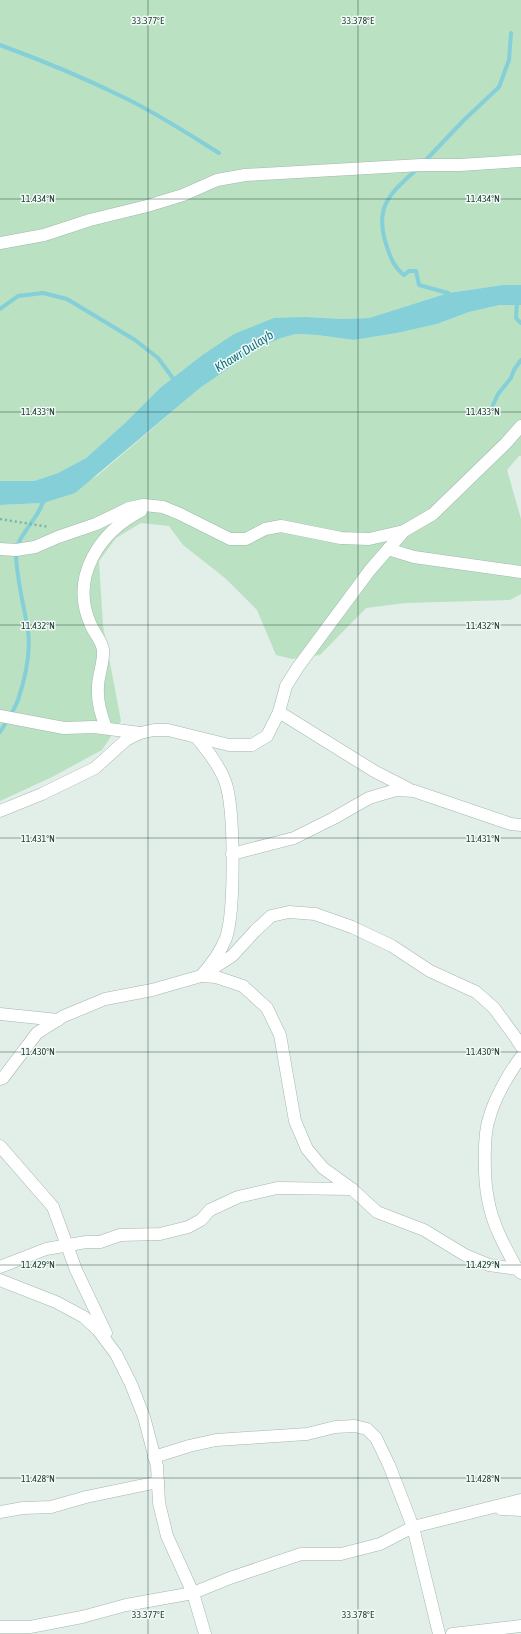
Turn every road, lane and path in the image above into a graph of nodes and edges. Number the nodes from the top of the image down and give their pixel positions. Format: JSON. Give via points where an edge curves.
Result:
{"nodes":[{"id":1,"x":521,"y":161,"type":"edge"},
{"id":2,"x":0,"y":243,"type":"edge"},
{"id":3,"x":521,"y":426,"type":"edge"},
{"id":4,"x":151,"y":506,"type":"junction"},
{"id":5,"x":0,"y":519,"type":"edge"},
{"id":6,"x":56,"y":528,"type":"dead end"},
{"id":7,"x":404,"y":531,"type":"junction"},
{"id":8,"x":0,"y":549,"type":"edge"},
{"id":9,"x":388,"y":549,"type":"junction"},
{"id":10,"x":521,"y":572,"type":"edge"},
{"id":11,"x":279,"y":712,"type":"junction"},
{"id":12,"x":0,"y":716,"type":"edge"},
{"id":13,"x":106,"y":728,"type":"junction"},
{"id":14,"x":140,"y":733,"type":"junction"},
{"id":15,"x":197,"y":738,"type":"junction"},
{"id":16,"x":414,"y":791,"type":"junction"},
{"id":17,"x":0,"y":811,"type":"edge"},
{"id":18,"x":521,"y":826,"type":"edge"},
{"id":19,"x":232,"y":854,"type":"junction"},
{"id":20,"x":201,"y":976,"type":"junction"},
{"id":21,"x":0,"y":1014,"type":"edge"},
{"id":22,"x":58,"y":1020,"type":"junction"},
{"id":23,"x":521,"y":1046,"type":"edge"},
{"id":24,"x":521,"y":1056,"type":"edge"},
{"id":25,"x":1,"y":1080,"type":"edge"},
{"id":26,"x":0,"y":1146,"type":"edge"},
{"id":27,"x":352,"y":1189,"type":"junction"},
{"id":28,"x":66,"y":1246,"type":"junction"},
{"id":29,"x":0,"y":1267,"type":"edge"},
{"id":30,"x":519,"y":1271,"type":"edge"},
{"id":31,"x":0,"y":1280,"type":"edge"},
{"id":32,"x":116,"y":1354,"type":"junction"},
{"id":33,"x":154,"y":1457,"type":"junction"},
{"id":34,"x":158,"y":1482,"type":"junction"},
{"id":35,"x":521,"y":1500,"type":"edge"},
{"id":36,"x":486,"y":1508,"type":"junction"},
{"id":37,"x":521,"y":1510,"type":"edge"},
{"id":38,"x":0,"y":1512,"type":"edge"},
{"id":39,"x":413,"y":1527,"type":"junction"},
{"id":40,"x":193,"y":1593,"type":"junction"},
{"id":41,"x":521,"y":1626,"type":"edge"},
{"id":42,"x":0,"y":1627,"type":"edge"},
{"id":43,"x":204,"y":1634,"type":"edge"},
{"id":44,"x":439,"y":1634,"type":"edge"},
{"id":45,"x":452,"y":1634,"type":"edge"}],
"edges":[{"from":1,"to":2,"type":"street","via":[[245,175],[217,180],[183,195],[44,235]]},
{"from":3,"to":7,"type":"street","via":[[433,514]]},
{"from":4,"to":7,"type":"street","via":[[163,507],[180,514],[230,539],[246,539],[265,529],[281,526],[341,538],[370,539]]},
{"from":4,"to":8,"type":"street","via":[[130,508],[35,547]]},
{"from":4,"to":13,"type":"street","via":[[128,518],[104,539],[91,558],[84,581],[84,604],[103,650],[98,686],[99,711]]},
{"from":5,"to":6,"type":"path"},
{"from":7,"to":9,"type":"street"},
{"from":9,"to":10,"type":"street","via":[[414,557]]},
{"from":9,"to":11,"type":"street","via":[[298,666],[286,686]]},
{"from":11,"to":15,"type":"street","via":[[267,736],[252,745],[229,745]]},
{"from":11,"to":16,"type":"street","via":[[374,771]]},
{"from":12,"to":13,"type":"street","via":[[64,728]]},
{"from":13,"to":14,"type":"street"},
{"from":14,"to":15,"type":"street","via":[[168,730]]},
{"from":14,"to":17,"type":"street","via":[[126,740],[94,768],[42,794]]},
{"from":15,"to":19,"type":"street","via":[[213,757],[225,782],[230,802]]},
{"from":16,"to":18,"type":"street"},
{"from":16,"to":19,"type":"street","via":[[396,790],[369,798],[294,838]]},
{"from":19,"to":20,"type":"street","via":[[232,911],[226,937],[217,957]]},
{"from":20,"to":22,"type":"street","via":[[152,990],[105,999]]},
{"from":20,"to":23,"type":"street","via":[[232,956],[271,916],[289,912],[315,914],[352,927],[392,946],[430,971],[476,992],[494,1008]]},
{"from":20,"to":27,"type":"street","via":[[216,977],[243,986],[267,1008],[280,1035],[295,1121],[307,1149],[323,1168]]},
{"from":21,"to":22,"type":"street"},
{"from":22,"to":25,"type":"street","via":[[37,1033]]},
{"from":24,"to":30,"type":"street","via":[[509,1073],[488,1120],[485,1159],[488,1199],[501,1240]]},
{"from":26,"to":28,"type":"street","via":[[53,1207]]},
{"from":27,"to":28,"type":"street","via":[[277,1188],[238,1197],[210,1210],[201,1220],[188,1227],[160,1234],[120,1235],[100,1242]]},
{"from":27,"to":30,"type":"street","via":[[377,1212],[424,1230],[464,1255],[489,1265]]},
{"from":28,"to":29,"type":"street","via":[[46,1249]]},
{"from":28,"to":32,"type":"street"},
{"from":31,"to":32,"type":"street","via":[[56,1302],[84,1317],[98,1330]]},
{"from":32,"to":33,"type":"street","via":[[144,1418]]},
{"from":33,"to":34,"type":"street"},
{"from":33,"to":39,"type":"street","via":[[216,1440],[307,1434],[334,1427],[355,1426],[367,1429],[376,1438],[389,1465]]},
{"from":34,"to":38,"type":"street","via":[[51,1507]]},
{"from":34,"to":40,"type":"street","via":[[159,1503],[167,1536]]},
{"from":35,"to":36,"type":"street"},
{"from":36,"to":37,"type":"street"},
{"from":36,"to":39,"type":"street"},
{"from":39,"to":40,"type":"street","via":[[380,1544],[341,1554],[301,1554]]},
{"from":39,"to":44,"type":"street"},
{"from":40,"to":42,"type":"street","via":[[126,1605],[82,1618],[30,1628]]},
{"from":40,"to":43,"type":"street"},
{"from":41,"to":45,"type":"street"}]}
